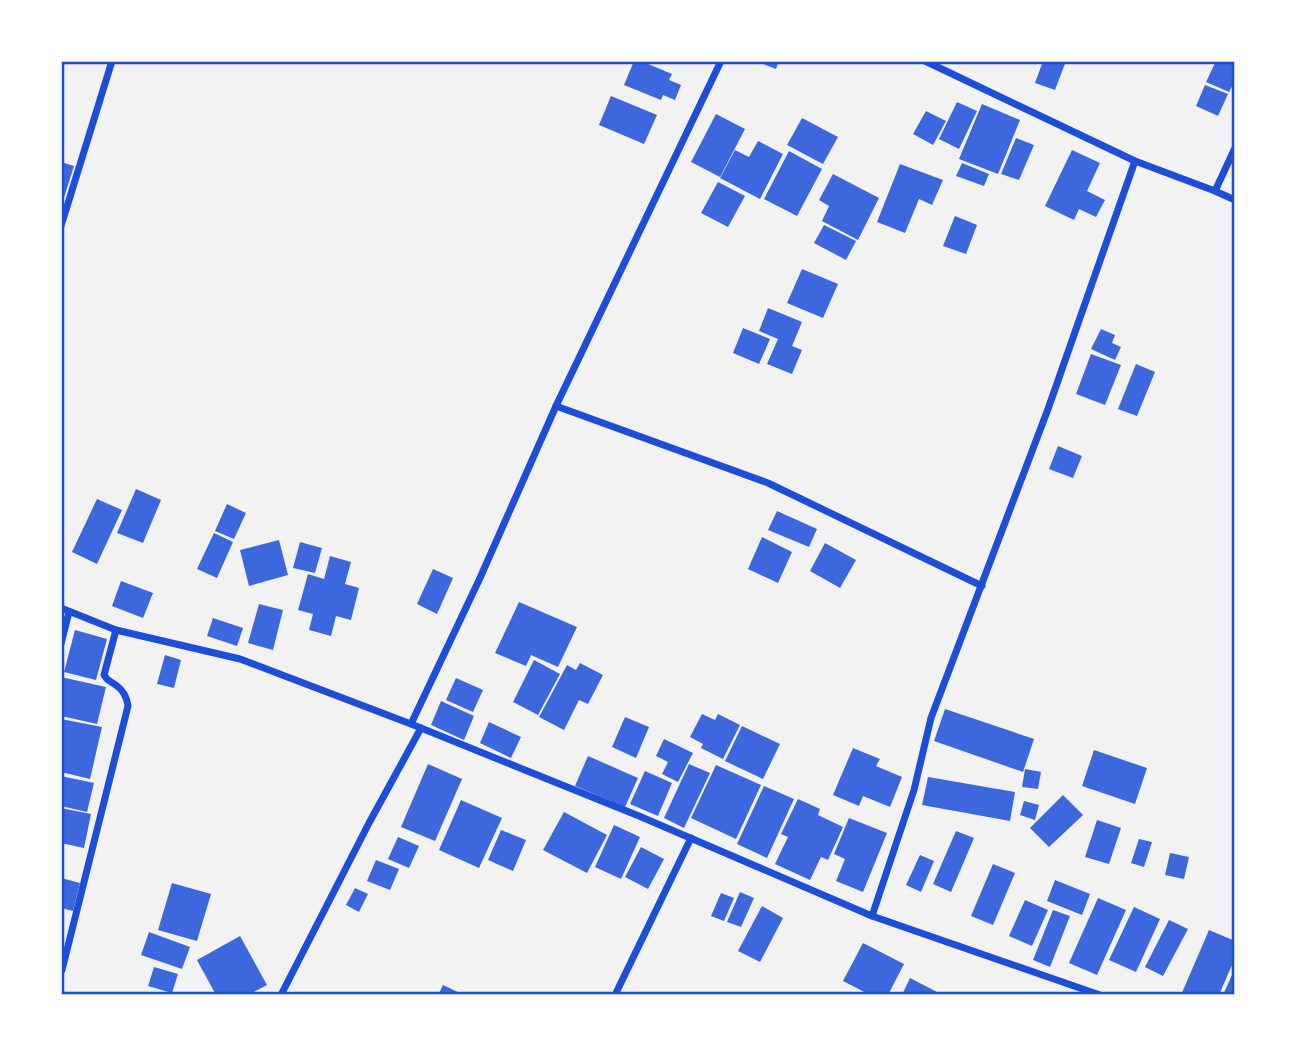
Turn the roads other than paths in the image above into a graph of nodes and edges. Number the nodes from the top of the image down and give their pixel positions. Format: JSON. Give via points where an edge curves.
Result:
{"nodes":[{"id":1,"x":111,"y":61,"type":"edge"},
{"id":2,"x":721,"y":61,"type":"edge"},
{"id":3,"x":925,"y":61,"type":"edge"},
{"id":4,"x":1235,"y":148,"type":"edge"},
{"id":5,"x":1135,"y":161,"type":"junction"},
{"id":6,"x":1215,"y":191,"type":"junction"},
{"id":7,"x":1235,"y":200,"type":"edge"},
{"id":8,"x":61,"y":226,"type":"edge"},
{"id":9,"x":556,"y":406,"type":"junction"},
{"id":10,"x":982,"y":586,"type":"junction"},
{"id":11,"x":65,"y":610,"type":"edge"},
{"id":12,"x":116,"y":630,"type":"junction"},
{"id":13,"x":61,"y":644,"type":"edge"},
{"id":14,"x":411,"y":724,"type":"junction"},
{"id":15,"x":421,"y":728,"type":"junction"},
{"id":16,"x":691,"y":838,"type":"junction"},
{"id":17,"x":872,"y":916,"type":"junction"},
{"id":18,"x":62,"y":970,"type":"edge"},
{"id":19,"x":281,"y":995,"type":"edge"},
{"id":20,"x":615,"y":995,"type":"edge"},
{"id":21,"x":1100,"y":995,"type":"edge"}],
"edges":[{"from":1,"to":8,"type":"street"},
{"from":2,"to":9,"type":"street"},
{"from":3,"to":5,"type":"street"},
{"from":4,"to":6,"type":"street"},
{"from":5,"to":6,"type":"street"},
{"from":5,"to":10,"type":"street"},
{"from":6,"to":7,"type":"street"},
{"from":9,"to":10,"type":"street","via":[[768,483]]},
{"from":9,"to":14,"type":"street"},
{"from":10,"to":17,"type":"street","via":[[931,718],[914,790]]},
{"from":11,"to":12,"type":"street"},
{"from":11,"to":13,"type":"street"},
{"from":12,"to":14,"type":"street","via":[[240,659]]},
{"from":12,"to":18,"type":"street","via":[[104,675],[124,694],[128,706]]},
{"from":14,"to":15,"type":"street"},
{"from":15,"to":16,"type":"street"},
{"from":15,"to":19,"type":"street"},
{"from":16,"to":17,"type":"street"},
{"from":16,"to":20,"type":"street"},
{"from":17,"to":21,"type":"street"}]}
